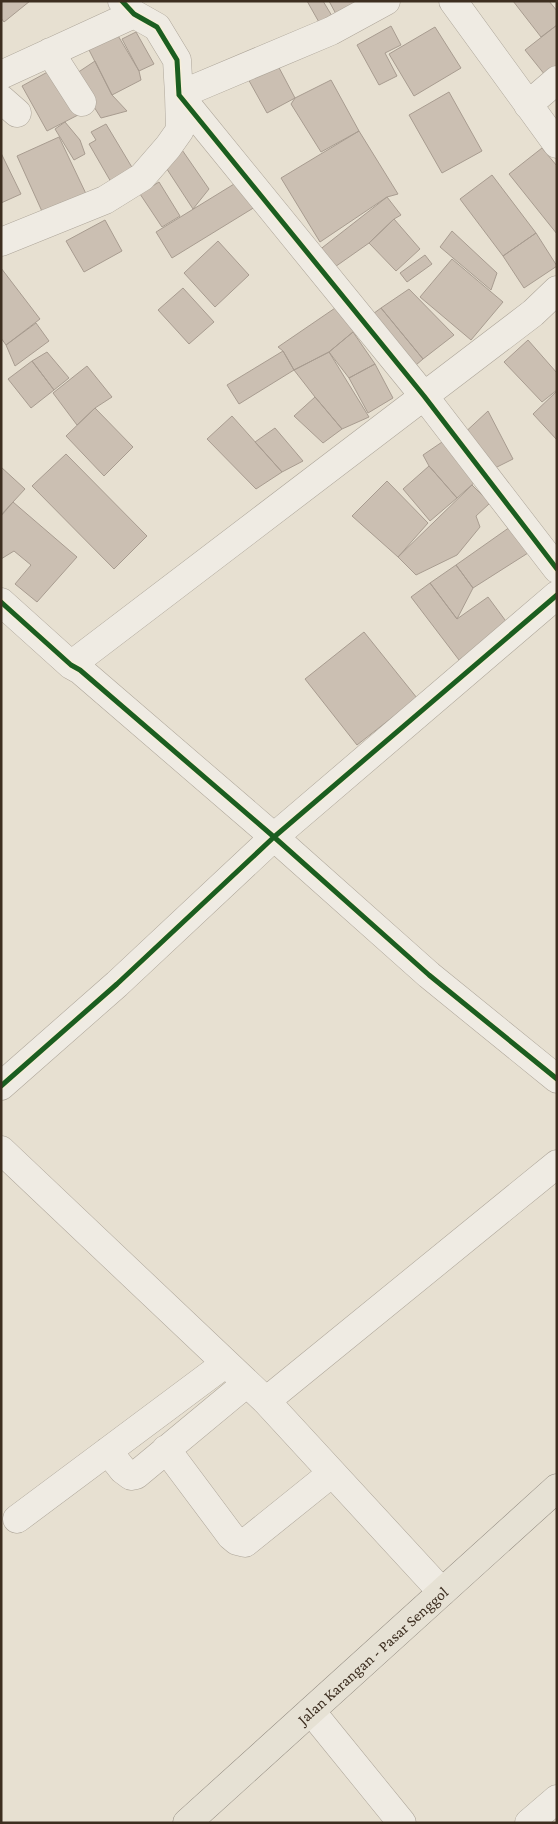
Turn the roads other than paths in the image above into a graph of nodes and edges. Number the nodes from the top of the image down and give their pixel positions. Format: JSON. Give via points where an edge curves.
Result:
{"nodes":[{"id":1,"x":386,"y":1,"type":"edge"},
{"id":2,"x":453,"y":1,"type":"edge"},
{"id":3,"x":128,"y":7,"type":"edge"},
{"id":4,"x":50,"y":52,"type":"junction"},
{"id":5,"x":1,"y":74,"type":"edge"},
{"id":6,"x":557,"y":80,"type":"edge"},
{"id":7,"x":179,"y":95,"type":"junction"},
{"id":8,"x":82,"y":102,"type":"dead end"},
{"id":9,"x":528,"y":105,"type":"junction"},
{"id":10,"x":557,"y":144,"type":"edge"},
{"id":11,"x":1,"y":242,"type":"edge"},
{"id":12,"x":557,"y":290,"type":"edge"},
{"id":13,"x":424,"y":396,"type":"junction"},
{"id":14,"x":557,"y":569,"type":"edge"},
{"id":15,"x":557,"y":595,"type":"edge"},
{"id":16,"x":1,"y":602,"type":"edge"},
{"id":17,"x":71,"y":665,"type":"junction"},
{"id":18,"x":274,"y":837,"type":"junction"},
{"id":19,"x":557,"y":1079,"type":"edge"},
{"id":20,"x":1,"y":1086,"type":"edge"},
{"id":21,"x":1,"y":1150,"type":"edge"},
{"id":22,"x":557,"y":1164,"type":"edge"},
{"id":23,"x":226,"y":1363,"type":"junction"},
{"id":24,"x":247,"y":1383,"type":"junction"},
{"id":25,"x":266,"y":1401,"type":"junction"},
{"id":26,"x":166,"y":1449,"type":"junction"},
{"id":27,"x":108,"y":1451,"type":"junction"},
{"id":28,"x":332,"y":1473,"type":"junction"},
{"id":29,"x":556,"y":1489,"type":"edge"},
{"id":30,"x":17,"y":1519,"type":"dead end"},
{"id":31,"x":442,"y":1592,"type":"junction"},
{"id":32,"x":311,"y":1711,"type":"junction"},
{"id":33,"x":557,"y":1798,"type":"edge"},
{"id":34,"x":187,"y":1823,"type":"edge"},
{"id":35,"x":402,"y":1823,"type":"edge"},
{"id":36,"x":529,"y":1823,"type":"edge"}],
"edges":[{"from":1,"to":7,"type":"street","via":[[331,31]]},
{"from":2,"to":9,"type":"street"},
{"from":3,"to":4,"type":"street"},
{"from":3,"to":7,"type":"street","via":[[157,27],[177,60]]},
{"from":4,"to":5,"type":"street"},
{"from":4,"to":8,"type":"street"},
{"from":6,"to":9,"type":"street"},
{"from":7,"to":11,"type":"street","via":[[180,130],[142,177],[105,200]]},
{"from":7,"to":13,"type":"street"},
{"from":9,"to":10,"type":"street"},
{"from":12,"to":13,"type":"street","via":[[533,313]]},
{"from":13,"to":14,"type":"street"},
{"from":13,"to":17,"type":"street"},
{"from":15,"to":18,"type":"street"},
{"from":16,"to":17,"type":"street"},
{"from":17,"to":18,"type":"street"},
{"from":18,"to":19,"type":"street","via":[[429,975]]},
{"from":18,"to":20,"type":"street","via":[[117,984]]},
{"from":21,"to":23,"type":"street"},
{"from":22,"to":25,"type":"street"},
{"from":23,"to":24,"type":"street"},
{"from":23,"to":27,"type":"street"},
{"from":24,"to":25,"type":"street"},
{"from":24,"to":26,"type":"street"},
{"from":25,"to":28,"type":"street"},
{"from":26,"to":27,"type":"street","via":[[131,1476]]},
{"from":26,"to":28,"type":"street","via":[[237,1542],[245,1543]]},
{"from":27,"to":30,"type":"street"},
{"from":28,"to":31,"type":"street"},
{"from":29,"to":31,"type":"main road","name":"Jalan Karangan - Pasar Senggol"},
{"from":31,"to":32,"type":"main road","name":"Jalan Karangan - Pasar Senggol"},
{"from":32,"to":34,"type":"main road","name":"Jalan Karangan - Pasar Senggol"},
{"from":32,"to":35,"type":"street"},
{"from":33,"to":36,"type":"street"}]}
